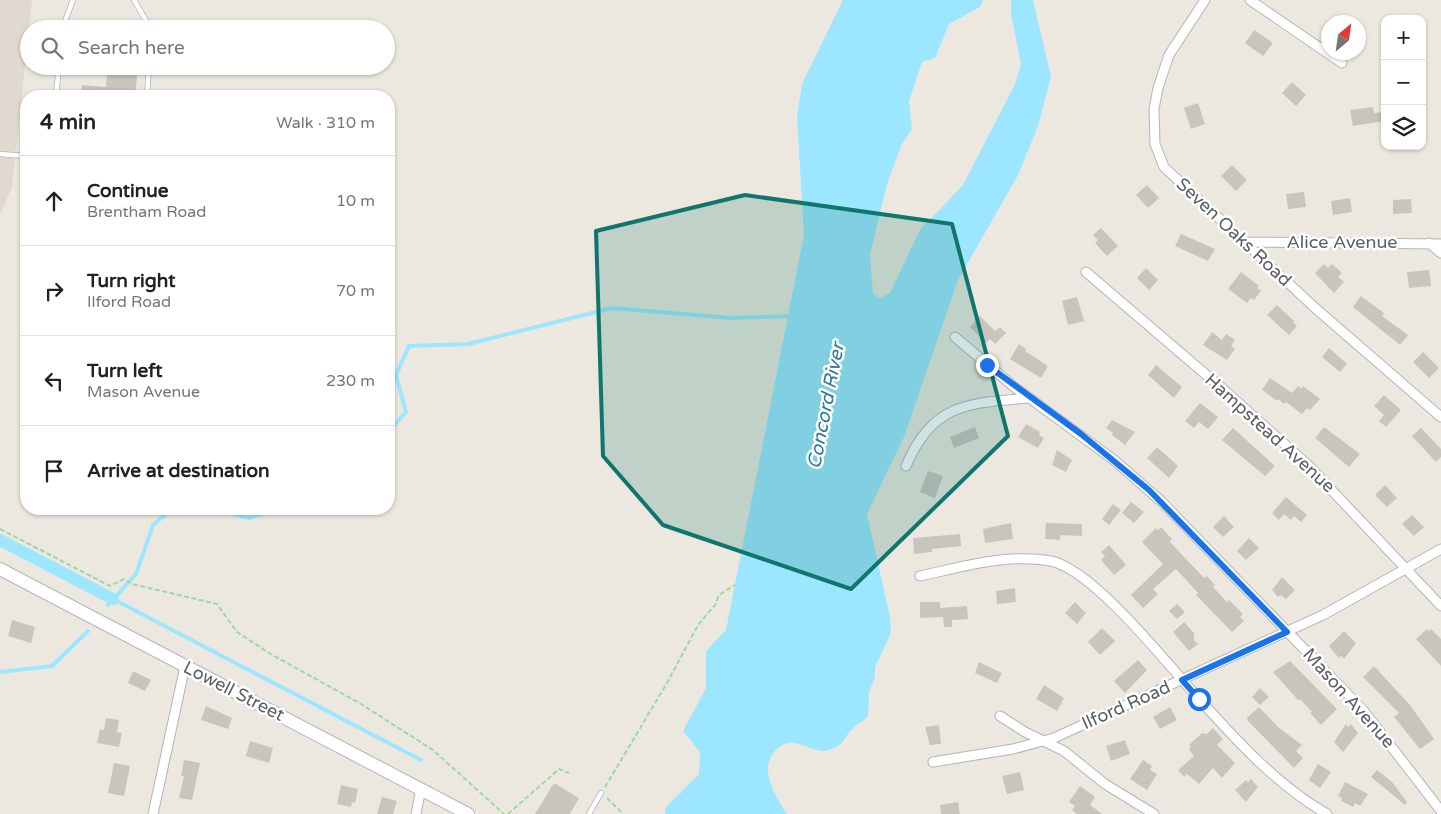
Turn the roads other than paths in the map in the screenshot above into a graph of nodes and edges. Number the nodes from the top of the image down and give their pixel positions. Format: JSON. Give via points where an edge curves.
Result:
{"nodes":[{"id":1,"x":73,"y":0,"type":"edge"},
{"id":2,"x":134,"y":0,"type":"edge"},
{"id":3,"x":1205,"y":0,"type":"edge"},
{"id":4,"x":1250,"y":0,"type":"edge"},
{"id":5,"x":65,"y":20,"type":"edge"},
{"id":6,"x":145,"y":20,"type":"edge"},
{"id":7,"x":1342,"y":63,"type":"dead end"},
{"id":8,"x":58,"y":75,"type":"edge"},
{"id":9,"x":148,"y":75,"type":"edge"},
{"id":10,"x":57,"y":90,"type":"edge"},
{"id":11,"x":147,"y":90,"type":"edge"},
{"id":12,"x":0,"y":154,"type":"edge"},
{"id":13,"x":20,"y":156,"type":"edge"},
{"id":14,"x":1244,"y":242,"type":"junction"},
{"id":15,"x":1429,"y":243,"type":"junction"},
{"id":16,"x":1441,"y":244,"type":"edge"},
{"id":17,"x":1441,"y":253,"type":"edge"},
{"id":18,"x":1086,"y":272,"type":"dead end"},
{"id":19,"x":955,"y":337,"type":"dead end"},
{"id":20,"x":1030,"y":398,"type":"junction"},
{"id":21,"x":1441,"y":417,"type":"edge"},
{"id":22,"x":906,"y":466,"type":"dead end"},
{"id":23,"x":1441,"y":549,"type":"edge"},
{"id":24,"x":1406,"y":568,"type":"junction"},
{"id":25,"x":0,"y":569,"type":"edge"},
{"id":26,"x":920,"y":576,"type":"dead end"},
{"id":27,"x":1441,"y":606,"type":"edge"},
{"id":28,"x":1287,"y":632,"type":"junction"},
{"id":29,"x":185,"y":666,"type":"junction"},
{"id":30,"x":1182,"y":680,"type":"junction"},
{"id":31,"x":1000,"y":716,"type":"dead end"},
{"id":32,"x":1044,"y":741,"type":"junction"},
{"id":33,"x":934,"y":762,"type":"dead end"},
{"id":34,"x":421,"y":788,"type":"junction"},
{"id":35,"x":601,"y":793,"type":"road end"},
{"id":36,"x":1441,"y":811,"type":"edge"},
{"id":37,"x":153,"y":814,"type":"edge"},
{"id":38,"x":416,"y":814,"type":"edge"},
{"id":39,"x":468,"y":814,"type":"edge"},
{"id":40,"x":588,"y":814,"type":"edge"},
{"id":41,"x":1154,"y":814,"type":"edge"},
{"id":42,"x":1326,"y":814,"type":"edge"}],
"edges":[{"from":1,"to":5,"type":"lane"},
{"from":2,"to":6,"type":"lane"},
{"from":3,"to":14,"type":"street","name":"Seven Oaks Road","via":[[1169,55],[1154,108],[1155,144],[1164,167]]},
{"from":4,"to":7,"type":"street"},
{"from":8,"to":10,"type":"lane"},
{"from":9,"to":11,"type":"lane"},
{"from":12,"to":13,"type":"lane"},
{"from":14,"to":15,"type":"street","name":"Alice Avenue"},
{"from":14,"to":21,"type":"street","name":"Seven Oaks Road"},
{"from":15,"to":16,"type":"street","name":"Alice Avenue"},
{"from":15,"to":17,"type":"street"},
{"from":18,"to":24,"type":"street","name":"Hampstead Avenue","via":[[1308,464]]},
{"from":19,"to":20,"type":"street","name":"Mason Avenue"},
{"from":20,"to":22,"type":"street","via":[[980,404],[946,413],[921,436]]},
{"from":20,"to":28,"type":"street","name":"Mason Avenue","via":[[1081,434],[1149,490]]},
{"from":23,"to":24,"type":"street","name":"Ilford Road"},
{"from":24,"to":27,"type":"street","name":"Hampstead Avenue"},
{"from":24,"to":28,"type":"street","name":"Ilford Road"},
{"from":25,"to":29,"type":"main road","name":"Lowell Street"},
{"from":26,"to":30,"type":"street","via":[[1007,560],[1060,564],[1095,588]]},
{"from":28,"to":30,"type":"street","name":"Ilford Road"},
{"from":28,"to":36,"type":"street","name":"Mason Avenue","via":[[1373,720]]},
{"from":29,"to":34,"type":"main road","name":"Lowell Street"},
{"from":29,"to":37,"type":"street"},
{"from":30,"to":32,"type":"street","name":"Ilford Road"},
{"from":30,"to":42,"type":"street","via":[[1266,768]]},
{"from":31,"to":32,"type":"street"},
{"from":32,"to":33,"type":"street","name":"Ilford Road","via":[[1013,750]]},
{"from":32,"to":41,"type":"street","via":[[1064,751],[1105,784]]},
{"from":34,"to":38,"type":"street"},
{"from":34,"to":39,"type":"main road","name":"Lowell Street"},
{"from":35,"to":40,"type":"lane"}]}
